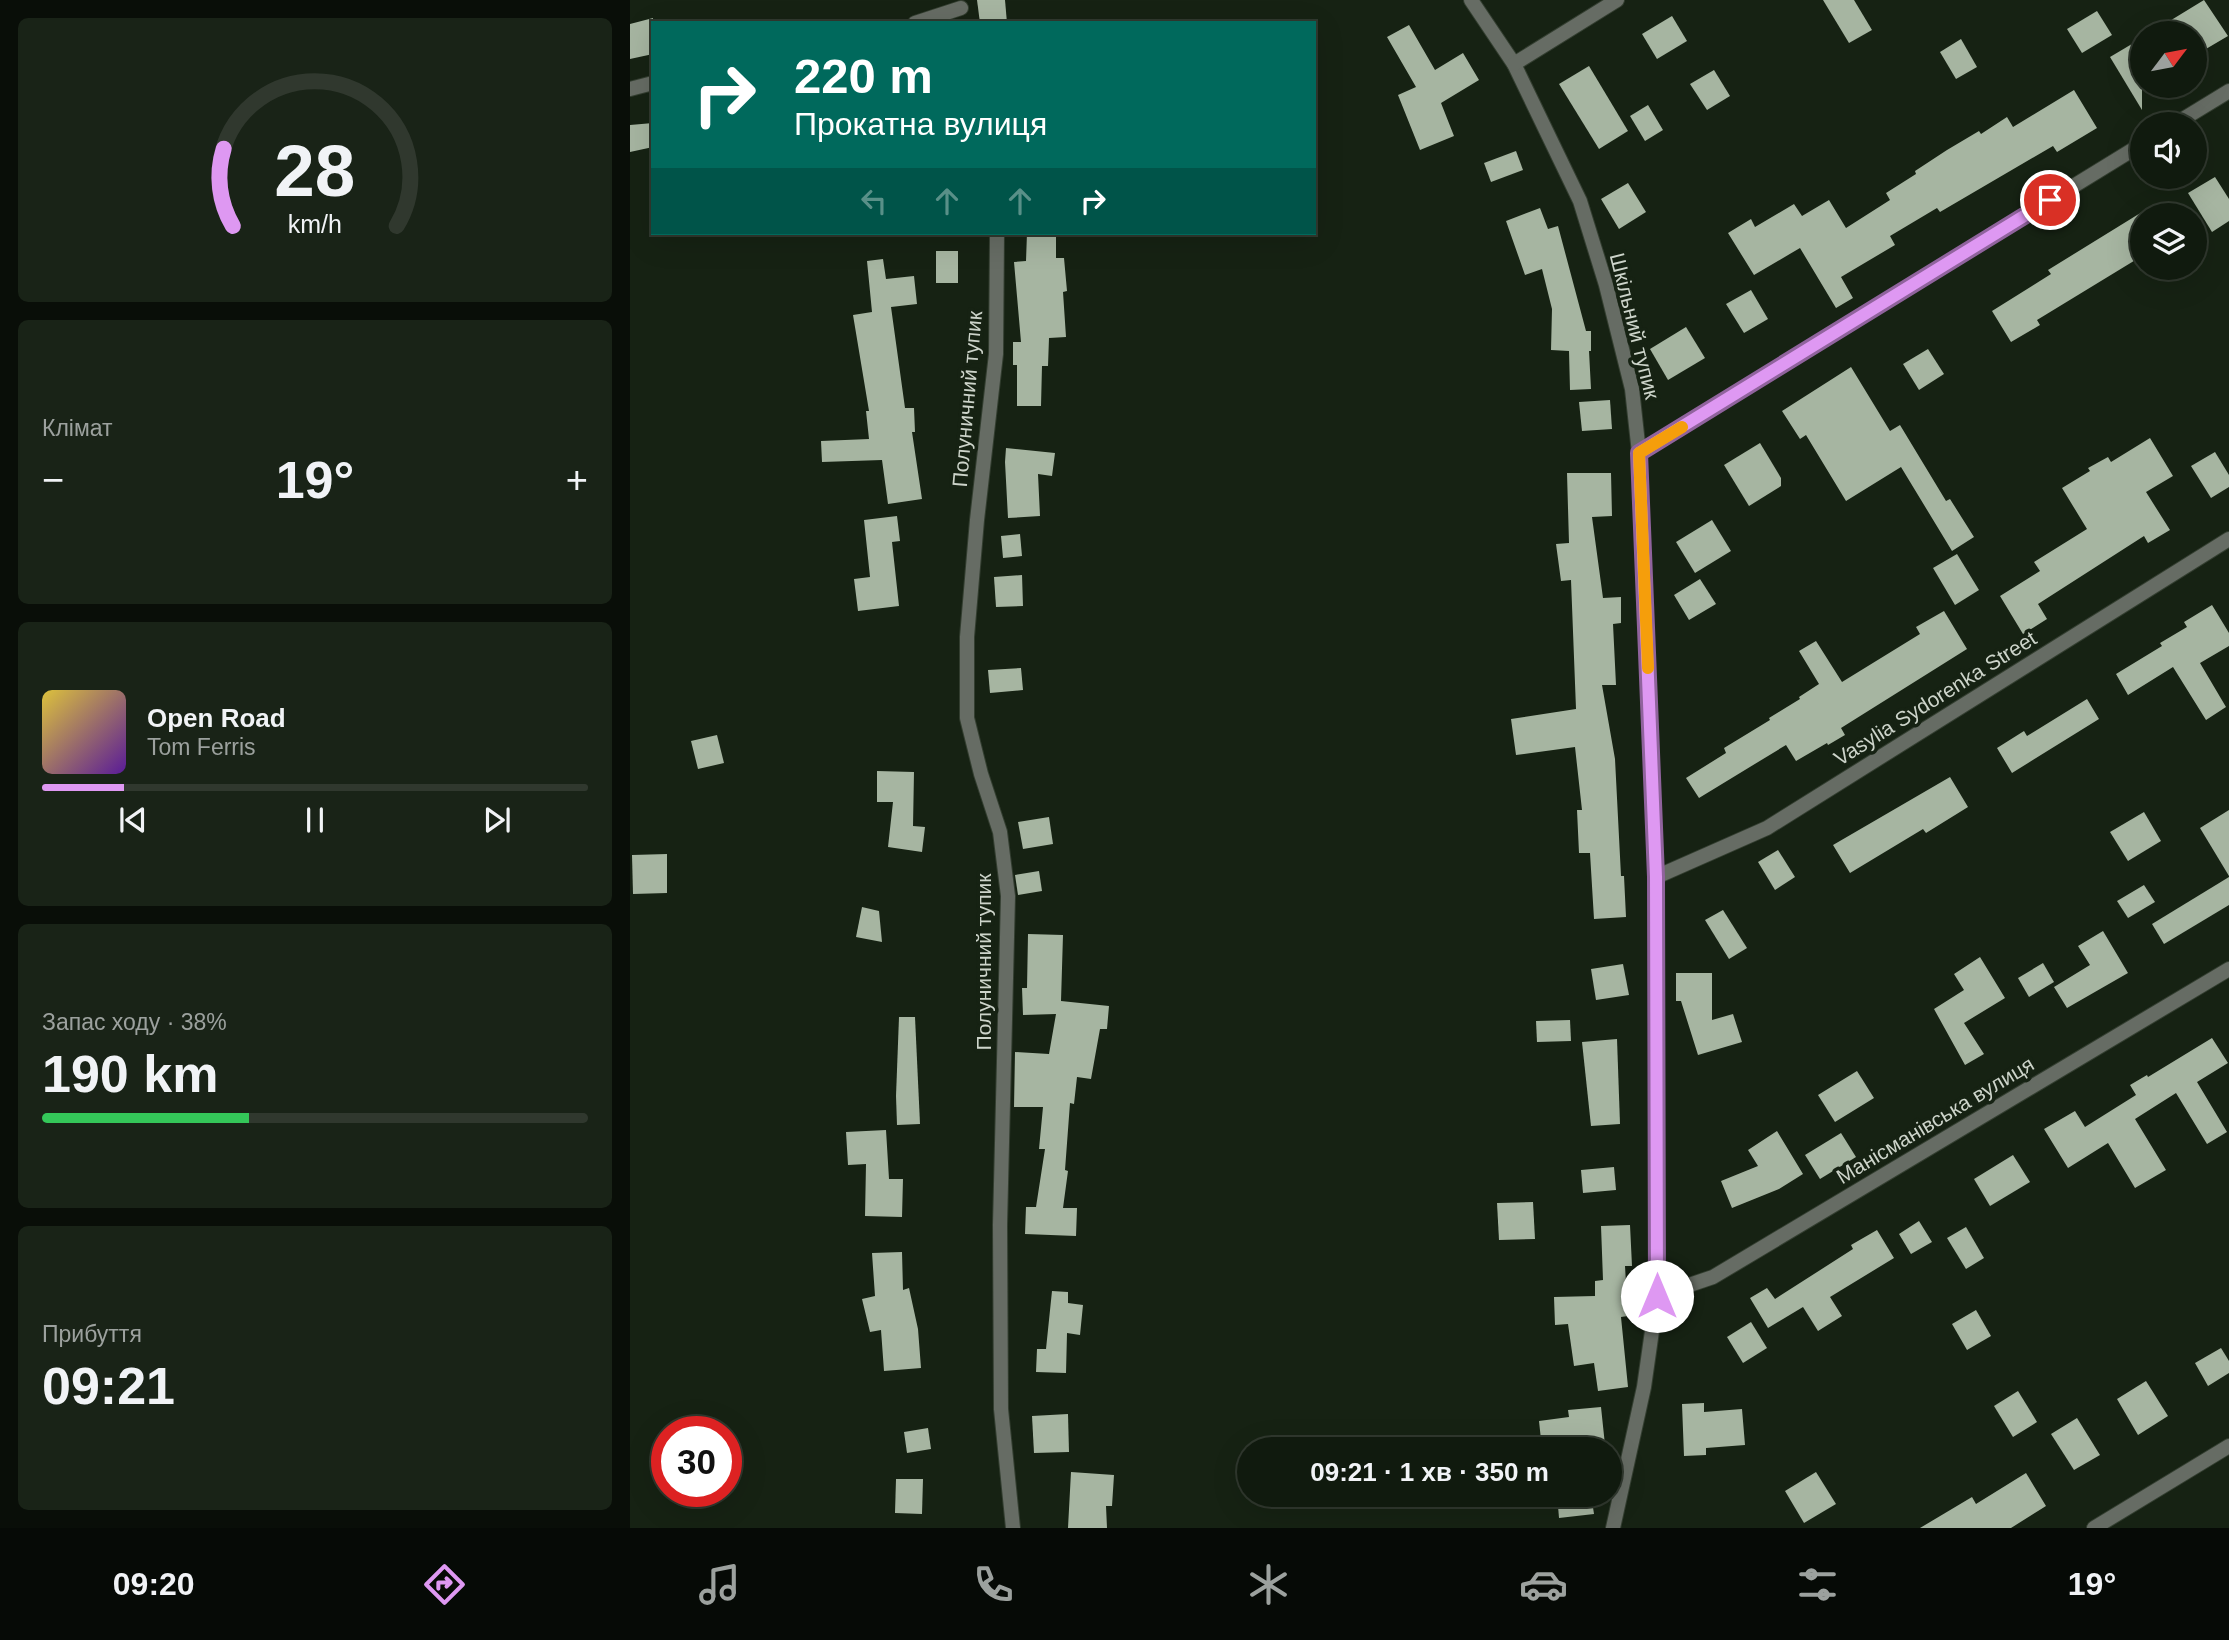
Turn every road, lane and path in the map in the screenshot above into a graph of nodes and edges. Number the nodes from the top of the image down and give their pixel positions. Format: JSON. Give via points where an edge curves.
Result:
{"nodes":[{"id":1,"x":1471,"y":0,"type":"edge"},
{"id":2,"x":1616,"y":0,"type":"edge"},
{"id":3,"x":962,"y":10,"type":"edge"},
{"id":4,"x":922,"y":21,"type":"edge"},
{"id":5,"x":1514,"y":64,"type":"junction"},
{"id":6,"x":651,"y":84,"type":"edge"},
{"id":7,"x":630,"y":89,"type":"edge"},
{"id":8,"x":2229,"y":91,"type":"edge"},
{"id":9,"x":2195,"y":112,"type":"edge"},
{"id":10,"x":2130,"y":151,"type":"edge"},
{"id":11,"x":997,"y":235,"type":"edge"},
{"id":12,"x":1639,"y":453,"type":"junction"},
{"id":13,"x":2229,"y":539,"type":"edge"},
{"id":14,"x":1656,"y":877,"type":"junction"},
{"id":15,"x":2229,"y":969,"type":"edge"},
{"id":16,"x":1657,"y":1296,"type":"junction"},
{"id":17,"x":2229,"y":1446,"type":"edge"},
{"id":18,"x":1013,"y":1528,"type":"edge"},
{"id":19,"x":1612,"y":1528,"type":"edge"},
{"id":20,"x":2094,"y":1528,"type":"edge"}],
"edges":[{"from":1,"to":5,"type":"street","name":"Шкільний тупик"},
{"from":2,"to":5,"type":"street"},
{"from":3,"to":4,"type":"street"},
{"from":5,"to":12,"type":"street","name":"Шкільний тупик","via":[[1580,201],[1632,389]]},
{"from":6,"to":7,"type":"street"},
{"from":8,"to":9,"type":"street"},
{"from":10,"to":12,"type":"street"},
{"from":11,"to":18,"type":"street","name":"Полуничний тупик","via":[[996,355],[967,637],[967,718],[1000,832],[1008,896],[1000,1409]]},
{"from":12,"to":14,"type":"street","name":"Шкільний тупик"},
{"from":13,"to":14,"type":"street","name":"Vasylia Sydorenka Street","via":[[1767,828]]},
{"from":14,"to":16,"type":"street","name":"Шкільний тупик"},
{"from":15,"to":16,"type":"street","name":"Манісманівська вулиця","via":[[1713,1277]]},
{"from":16,"to":19,"type":"street","name":"Шкільний тупик","via":[[1644,1387]]},
{"from":17,"to":20,"type":"street"}]}
